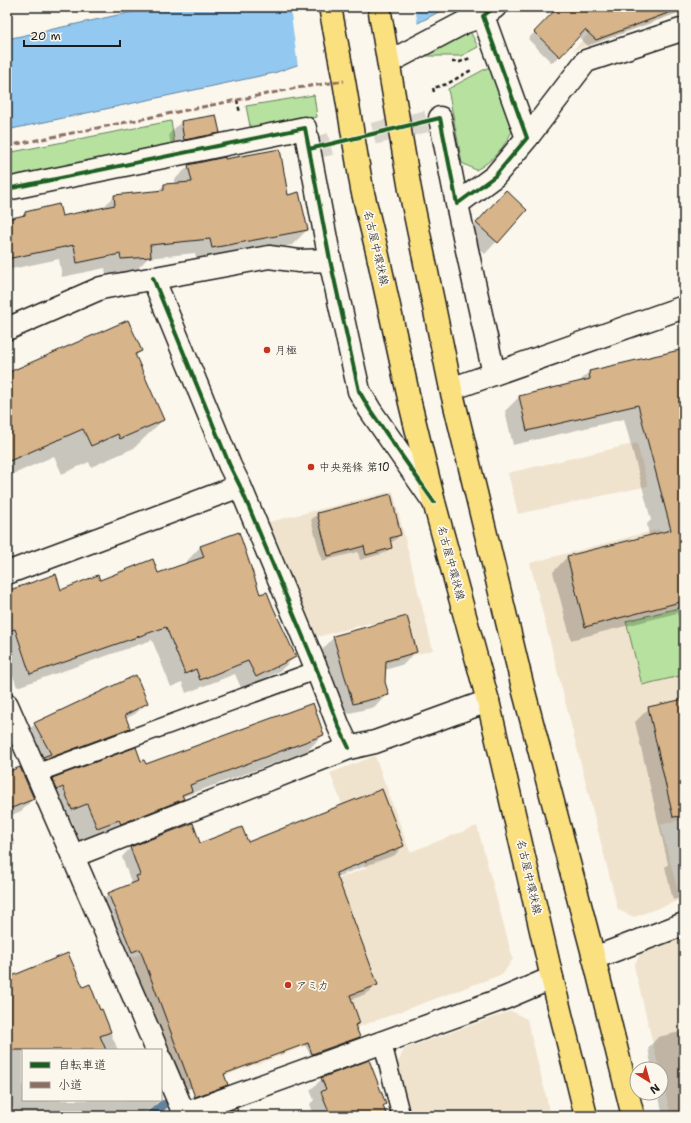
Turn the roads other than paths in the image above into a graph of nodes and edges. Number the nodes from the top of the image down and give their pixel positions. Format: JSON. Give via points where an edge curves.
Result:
{"nodes":[{"id":1,"x":330,"y":7,"type":"edge"},
{"id":2,"x":378,"y":7,"type":"edge"},
{"id":3,"x":489,"y":12,"type":"edge"},
{"id":4,"x":684,"y":29,"type":"edge"},
{"id":5,"x":388,"y":57,"type":"junction"},
{"id":6,"x":440,"y":118,"type":"dead end"},
{"id":7,"x":527,"y":138,"type":"junction"},
{"id":8,"x":7,"y":189,"type":"edge"},
{"id":9,"x":457,"y":204,"type":"junction"},
{"id":10,"x":330,"y":260,"type":"junction"},
{"id":11,"x":153,"y":278,"type":"junction"},
{"id":12,"x":684,"y":307,"type":"edge"},
{"id":13,"x":7,"y":329,"type":"edge"},
{"id":14,"x":494,"y":374,"type":"junction"},
{"id":15,"x":451,"y":389,"type":"junction"},
{"id":16,"x":240,"y":486,"type":"junction"},
{"id":17,"x":434,"y":502,"type":"junction"},
{"id":18,"x":7,"y":573,"type":"edge"},
{"id":19,"x":317,"y":670,"type":"junction"},
{"id":20,"x":488,"y":701,"type":"junction"},
{"id":21,"x":7,"y":705,"type":"edge"},
{"id":22,"x":350,"y":748,"type":"junction"},
{"id":23,"x":37,"y":773,"type":"junction"},
{"id":24,"x":73,"y":856,"type":"junction"},
{"id":25,"x":684,"y":924,"type":"edge"},
{"id":26,"x":594,"y":958,"type":"junction"},
{"id":27,"x":552,"y":978,"type":"junction"},
{"id":28,"x":382,"y":1042,"type":"junction"},
{"id":29,"x":157,"y":1049,"type":"edge"},
{"id":30,"x":162,"y":1062,"type":"edge"},
{"id":31,"x":183,"y":1115,"type":"edge"},
{"id":32,"x":401,"y":1116,"type":"edge"},
{"id":33,"x":586,"y":1116,"type":"edge"},
{"id":34,"x":633,"y":1116,"type":"edge"}],
"edges":[{"from":1,"to":17,"type":"main road","name":"名古屋中環状線","via":[[362,189]]},
{"from":2,"to":5,"type":"main road"},
{"from":3,"to":5,"type":"street"},
{"from":3,"to":7,"type":"street"},
{"from":4,"to":7,"type":"street","via":[[586,61]]},
{"from":5,"to":15,"type":"main road","via":[[410,190]]},
{"from":6,"to":9,"type":"street"},
{"from":7,"to":9,"type":"street","via":[[495,176]]},
{"from":8,"to":10,"type":"street","via":[[305,128]]},
{"from":9,"to":14,"type":"street"},
{"from":10,"to":11,"type":"street","via":[[299,261],[269,257]]},
{"from":10,"to":17,"type":"street","via":[[359,391]]},
{"from":11,"to":13,"type":"street","via":[[101,288]]},
{"from":11,"to":16,"type":"street"},
{"from":12,"to":14,"type":"street"},
{"from":14,"to":15,"type":"street"},
{"from":15,"to":26,"type":"main road","via":[[524,692]]},
{"from":16,"to":18,"type":"street"},
{"from":16,"to":19,"type":"street"},
{"from":17,"to":20,"type":"main road","name":"名古屋中環状線"},
{"from":19,"to":22,"type":"street"},
{"from":19,"to":23,"type":"lane"},
{"from":20,"to":22,"type":"street","via":[[375,742]]},
{"from":20,"to":27,"type":"main road","name":"名古屋中環状線"},
{"from":21,"to":23,"type":"street"},
{"from":22,"to":24,"type":"street"},
{"from":23,"to":24,"type":"street"},
{"from":24,"to":29,"type":"street"},
{"from":25,"to":26,"type":"street"},
{"from":26,"to":34,"type":"main road"},
{"from":27,"to":28,"type":"street","via":[[505,998]]},
{"from":27,"to":33,"type":"main road","name":"名古屋中環状線"},
{"from":28,"to":31,"type":"street"},
{"from":28,"to":32,"type":"lane"},
{"from":30,"to":31,"type":"street"}]}
